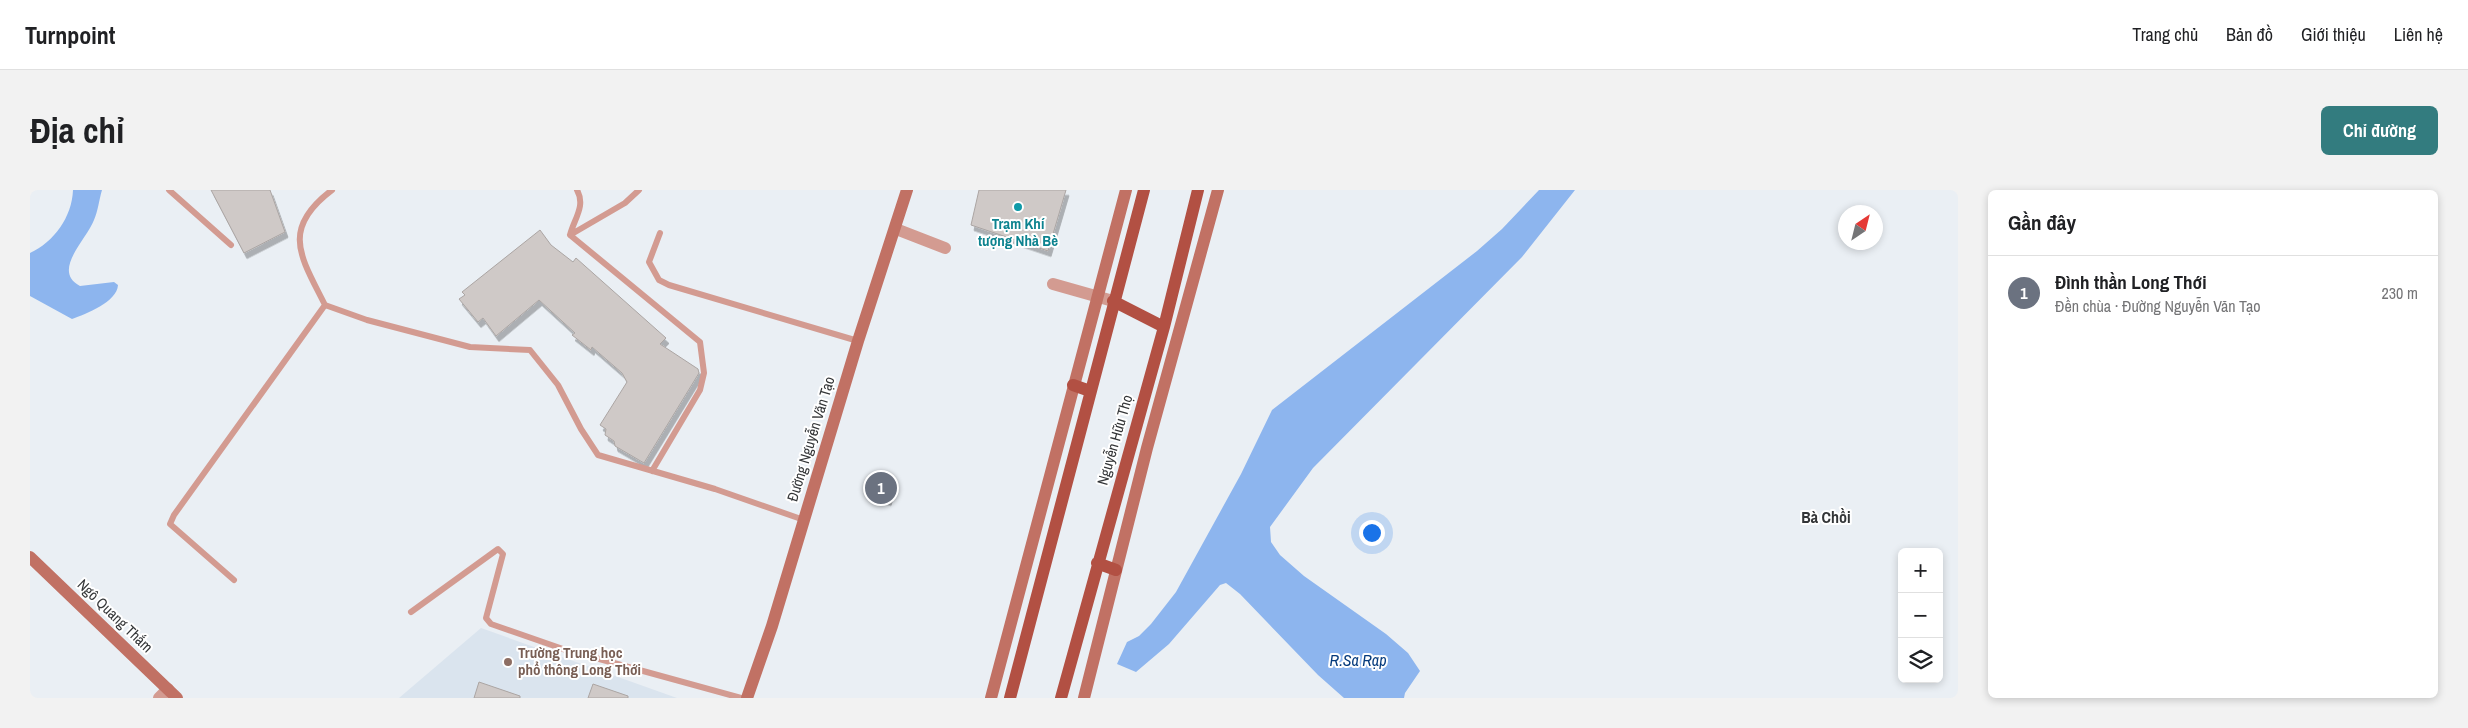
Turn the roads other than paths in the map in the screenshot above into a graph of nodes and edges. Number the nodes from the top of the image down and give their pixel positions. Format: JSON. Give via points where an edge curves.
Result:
{"nodes":[{"id":1,"x":169,"y":190,"type":"edge"},
{"id":2,"x":332,"y":190,"type":"edge"},
{"id":3,"x":577,"y":190,"type":"edge"},
{"id":4,"x":639,"y":190,"type":"edge"},
{"id":5,"x":907,"y":190,"type":"edge"},
{"id":6,"x":1126,"y":190,"type":"edge"},
{"id":7,"x":1144,"y":190,"type":"edge"},
{"id":8,"x":1198,"y":190,"type":"edge"},
{"id":9,"x":1218,"y":190,"type":"edge"},
{"id":10,"x":896,"y":230,"type":"junction"},
{"id":11,"x":660,"y":233,"type":"dead end"},
{"id":12,"x":570,"y":235,"type":"junction"},
{"id":13,"x":231,"y":245,"type":"dead end"},
{"id":14,"x":945,"y":248,"type":"dead end"},
{"id":15,"x":1053,"y":284,"type":"dead end"},
{"id":16,"x":1096,"y":296,"type":"junction"},
{"id":17,"x":1113,"y":301,"type":"junction"},
{"id":18,"x":325,"y":305,"type":"junction"},
{"id":19,"x":1164,"y":327,"type":"junction"},
{"id":20,"x":858,"y":341,"type":"junction"},
{"id":21,"x":1073,"y":385,"type":"junction"},
{"id":22,"x":1090,"y":392,"type":"junction"},
{"id":23,"x":652,"y":471,"type":"junction"},
{"id":24,"x":804,"y":520,"type":"junction"},
{"id":25,"x":30,"y":557,"type":"edge"},
{"id":26,"x":1097,"y":563,"type":"junction"},
{"id":27,"x":1116,"y":570,"type":"junction"},
{"id":28,"x":234,"y":580,"type":"dead end"},
{"id":29,"x":411,"y":612,"type":"dead end"},
{"id":30,"x":170,"y":696,"type":"edge"},
{"id":31,"x":741,"y":698,"type":"edge"},
{"id":32,"x":748,"y":698,"type":"edge"},
{"id":33,"x":991,"y":698,"type":"edge"},
{"id":34,"x":1010,"y":698,"type":"edge"},
{"id":35,"x":1061,"y":698,"type":"edge"},
{"id":36,"x":1084,"y":698,"type":"edge"}],
"edges":[{"from":1,"to":13,"type":"lane"},
{"from":2,"to":18,"type":"lane","via":[[316,202],[300,228],[302,258]]},
{"from":3,"to":12,"type":"lane","via":[[582,198]]},
{"from":4,"to":12,"type":"lane","via":[[625,203]]},
{"from":5,"to":10,"type":"main road","name":"Đường Nguyễn Văn Tạo"},
{"from":6,"to":16,"type":"main road"},
{"from":7,"to":17,"type":"main road"},
{"from":8,"to":19,"type":"main road","name":"Nguyễn Hữu Thọ"},
{"from":9,"to":27,"type":"main road"},
{"from":10,"to":14,"type":"street"},
{"from":10,"to":20,"type":"main road","name":"Đường Nguyễn Văn Tạo"},
{"from":11,"to":20,"type":"lane","via":[[648,262],[659,280]]},
{"from":12,"to":23,"type":"lane","via":[[700,342],[704,373],[700,390]]},
{"from":15,"to":16,"type":"street"},
{"from":16,"to":17,"type":"street"},
{"from":16,"to":21,"type":"main road"},
{"from":17,"to":19,"type":"main road"},
{"from":17,"to":22,"type":"main road"},
{"from":18,"to":23,"type":"lane","via":[[367,320],[470,346],[530,350],[558,385],[598,455]]},
{"from":18,"to":28,"type":"lane","via":[[170,524]]},
{"from":19,"to":26,"type":"main road","name":"Nguyễn Hữu Thọ"},
{"from":20,"to":24,"type":"main road","name":"Đường Nguyễn Văn Tạo"},
{"from":21,"to":22,"type":"main road"},
{"from":21,"to":33,"type":"main road"},
{"from":22,"to":34,"type":"main road"},
{"from":23,"to":24,"type":"lane"},
{"from":24,"to":32,"type":"main road","name":"Đường Nguyễn Văn Tạo"},
{"from":25,"to":30,"type":"main road","name":"Ngô Quang Thắm"},
{"from":26,"to":27,"type":"main road"},
{"from":26,"to":35,"type":"main road","name":"Nguyễn Hữu Thọ"},
{"from":27,"to":36,"type":"main road"},
{"from":29,"to":31,"type":"lane","via":[[498,550],[503,554],[486,618],[491,624],[563,650]]}]}
